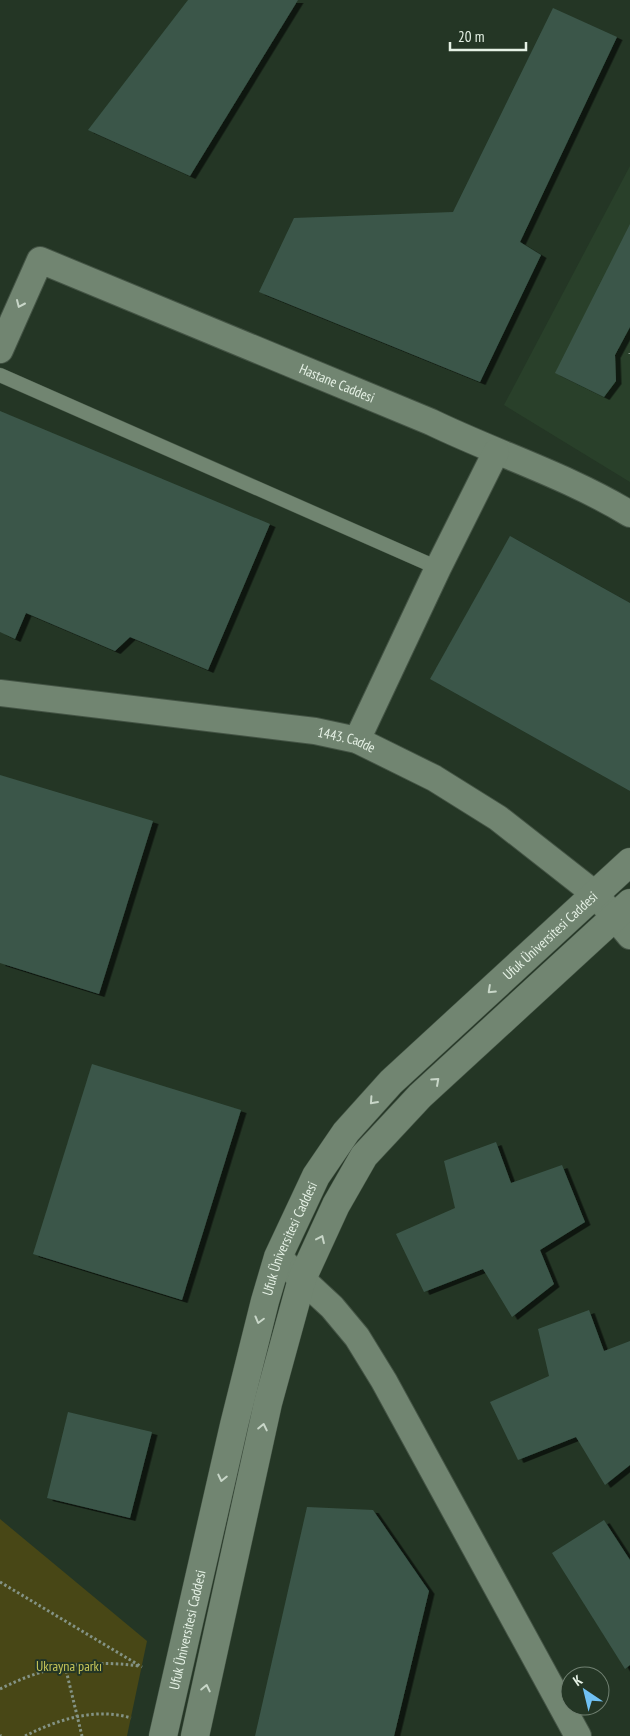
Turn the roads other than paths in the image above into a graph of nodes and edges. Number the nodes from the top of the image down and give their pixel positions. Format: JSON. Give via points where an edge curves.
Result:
{"nodes":[{"id":1,"x":0,"y":350,"type":"edge"},
{"id":2,"x":0,"y":375,"type":"edge"},
{"id":3,"x":496,"y":452,"type":"junction"},
{"id":4,"x":630,"y":514,"type":"edge"},
{"id":5,"x":438,"y":568,"type":"junction"},
{"id":6,"x":0,"y":692,"type":"edge"},
{"id":7,"x":357,"y":740,"type":"junction"},
{"id":8,"x":630,"y":862,"type":"edge"},
{"id":9,"x":595,"y":894,"type":"junction"},
{"id":10,"x":625,"y":919,"type":"edge"},
{"id":11,"x":278,"y":1257,"type":"junction"},
{"id":12,"x":302,"y":1279,"type":"junction"},
{"id":13,"x":163,"y":1736,"type":"edge"},
{"id":14,"x":195,"y":1736,"type":"edge"},
{"id":15,"x":578,"y":1736,"type":"edge"}],
"edges":[{"from":3,"to":1,"type":"street","name":"Hastane Caddesi","one_way":true,"via":[[40,260]]},
{"from":2,"to":5,"type":"lane"},
{"from":3,"to":4,"type":"street","name":"Hastane Caddesi","via":[[588,491]]},
{"from":3,"to":5,"type":"street"},
{"from":5,"to":7,"type":"street"},
{"from":6,"to":7,"type":"street","name":"1443. Cadde","via":[[315,731]]},
{"from":7,"to":9,"type":"street","name":"1443. Cadde","via":[[434,778],[498,818]]},
{"from":8,"to":9,"type":"main road","name":"Ufuk Üniversitesi Caddesi"},
{"from":9,"to":10,"type":"street","name":"1443. Cadde"},
{"from":9,"to":11,"type":"main road","name":"Ufuk Üniversitesi Caddesi","one_way":true,"via":[[391,1082],[346,1132],[316,1176]]},
{"from":12,"to":10,"type":"main road","name":"Ufuk Üniversitesi Caddesi","one_way":true,"via":[[336,1205],[364,1156],[420,1096]]},
{"from":11,"to":12,"type":"street"},
{"from":11,"to":13,"type":"main road","name":"Ufuk Üniversitesi Caddesi","one_way":true,"via":[[250,1356]]},
{"from":14,"to":12,"type":"main road","name":"Ufuk Üniversitesi Caddesi","one_way":true,"via":[[268,1403]]},
{"from":12,"to":15,"type":"street","via":[[332,1307],[384,1381]]}]}
